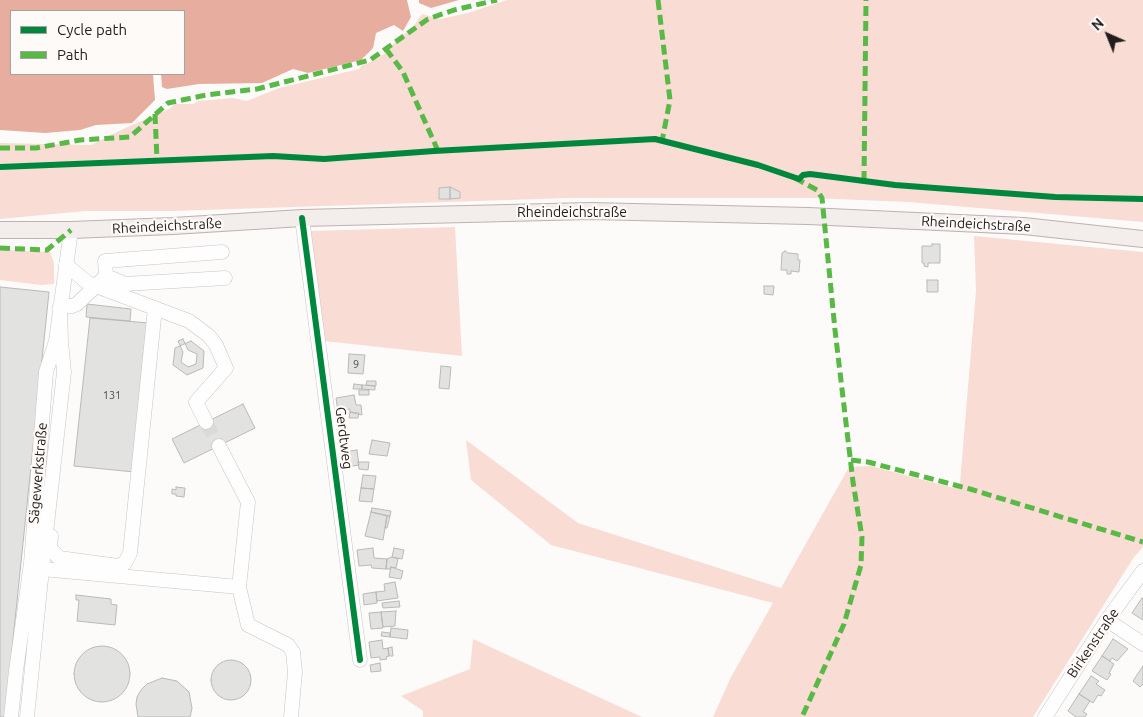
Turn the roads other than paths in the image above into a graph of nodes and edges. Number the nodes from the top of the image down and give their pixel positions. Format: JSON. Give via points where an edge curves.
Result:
{"nodes":[{"id":1,"x":302,"y":218,"type":"junction"},
{"id":2,"x":0,"y":230,"type":"edge"},
{"id":3,"x":71,"y":230,"type":"junction"},
{"id":4,"x":1143,"y":238,"type":"edge"},
{"id":5,"x":222,"y":252,"type":"dead end"},
{"id":6,"x":66,"y":266,"type":"junction"},
{"id":7,"x":106,"y":276,"type":"junction"},
{"id":8,"x":225,"y":278,"type":"dead end"},
{"id":9,"x":95,"y":286,"type":"junction"},
{"id":10,"x":60,"y":306,"type":"junction"},
{"id":11,"x":155,"y":308,"type":"junction"},
{"id":12,"x":206,"y":422,"type":"tunnel mouth"},
{"id":13,"x":219,"y":446,"type":"tunnel mouth"},
{"id":14,"x":54,"y":465,"type":"junction"},
{"id":15,"x":42,"y":569,"type":"junction"},
{"id":16,"x":1143,"y":571,"type":"edge"},
{"id":17,"x":239,"y":587,"type":"junction"},
{"id":18,"x":1107,"y":620,"type":"junction"},
{"id":19,"x":1143,"y":644,"type":"edge"},
{"id":20,"x":360,"y":660,"type":"dead end"},
{"id":21,"x":32,"y":715,"type":"edge"},
{"id":22,"x":1049,"y":715,"type":"edge"},
{"id":23,"x":11,"y":717,"type":"edge"},
{"id":24,"x":290,"y":717,"type":"edge"}],
"edges":[{"from":1,"to":3,"type":"main road","name":"Rheindeichstraße"},
{"from":1,"to":4,"type":"main road","name":"Rheindeichstraße","via":[[590,211],[699,213],[1024,226]]},
{"from":1,"to":20,"type":"street","name":"Gerdtweg"},
{"from":2,"to":3,"type":"main road","name":"Rheindeichstraße"},
{"from":3,"to":6,"type":"street","name":"Sägewerkstraße"},
{"from":5,"to":7,"type":"street","via":[[105,261]]},
{"from":6,"to":9,"type":"street"},
{"from":6,"to":10,"type":"street","name":"Sägewerkstraße"},
{"from":7,"to":8,"type":"street","via":[[125,284]]},
{"from":7,"to":9,"type":"street"},
{"from":9,"to":10,"type":"street","via":[[77,304]]},
{"from":9,"to":11,"type":"street"},
{"from":10,"to":14,"type":"street","via":[[64,372]]},
{"from":10,"to":23,"type":"street","name":"Sägewerkstraße","via":[[56,341],[46,372],[31,563]]},
{"from":11,"to":12,"type":"street","via":[[200,327],[216,345],[226,368],[196,402]]},
{"from":11,"to":14,"type":"street","via":[[130,553],[125,563],[118,566],[59,558],[50,548]]},
{"from":13,"to":17,"type":"street","via":[[248,502]]},
{"from":14,"to":15,"type":"street"},
{"from":15,"to":17,"type":"street"},
{"from":15,"to":21,"type":"street"},
{"from":16,"to":18,"type":"street","name":"Birkenstraße"},
{"from":17,"to":24,"type":"street","via":[[248,625],[288,645],[294,652]]},
{"from":18,"to":19,"type":"street"},
{"from":18,"to":22,"type":"street","name":"Birkenstraße"}]}
